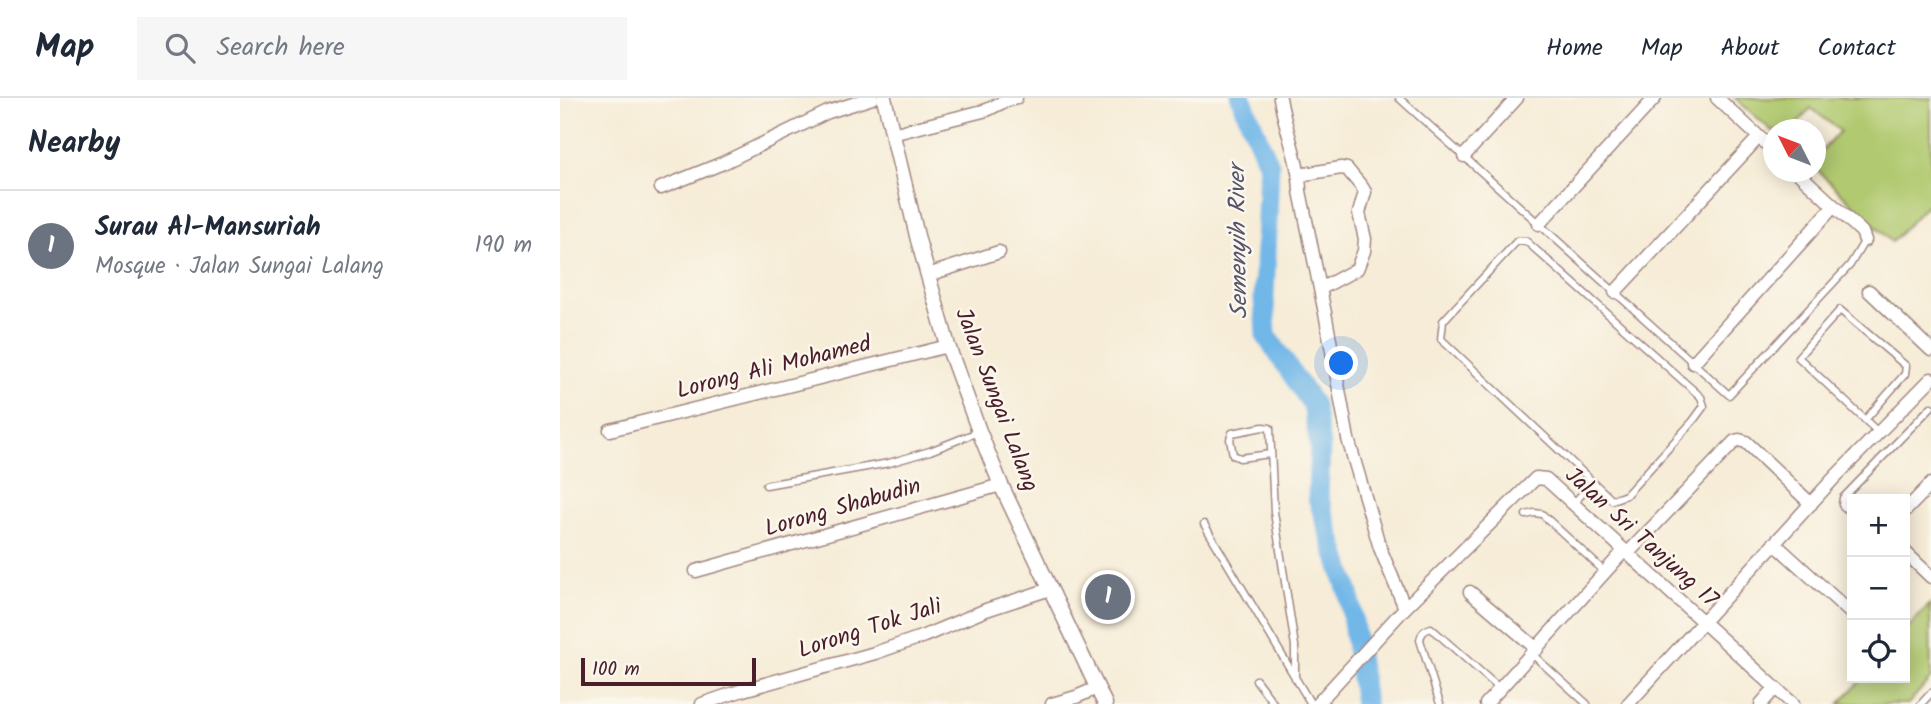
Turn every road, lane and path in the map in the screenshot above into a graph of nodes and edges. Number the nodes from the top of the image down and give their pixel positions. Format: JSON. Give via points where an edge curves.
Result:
{"nodes":[{"id":1,"x":872,"y":98,"type":"edge"},
{"id":2,"x":884,"y":98,"type":"edge"},
{"id":3,"x":1016,"y":98,"type":"edge"},
{"id":4,"x":1280,"y":98,"type":"edge"},
{"id":5,"x":1399,"y":98,"type":"edge"},
{"id":6,"x":1517,"y":98,"type":"edge"},
{"id":7,"x":1655,"y":98,"type":"edge"},
{"id":8,"x":1717,"y":98,"type":"edge"},
{"id":9,"x":892,"y":134,"type":"junction"},
{"id":10,"x":1759,"y":136,"type":"junction"},
{"id":11,"x":1763,"y":140,"type":"edge"},
{"id":12,"x":1464,"y":156,"type":"junction"},
{"id":13,"x":1299,"y":175,"type":"junction"},
{"id":14,"x":1808,"y":182,"type":"edge"},
{"id":15,"x":661,"y":188,"type":"dead end"},
{"id":16,"x":1834,"y":206,"type":"junction"},
{"id":17,"x":1539,"y":224,"type":"junction"},
{"id":18,"x":1865,"y":240,"type":"joint"},
{"id":19,"x":999,"y":252,"type":"dead end"},
{"id":20,"x":928,"y":275,"type":"junction"},
{"id":21,"x":1320,"y":289,"type":"junction"},
{"id":22,"x":1869,"y":291,"type":"dead end"},
{"id":23,"x":1615,"y":292,"type":"junction"},
{"id":24,"x":948,"y":346,"type":"junction"},
{"id":25,"x":1931,"y":350,"type":"edge"},
{"id":26,"x":1693,"y":363,"type":"junction"},
{"id":27,"x":1931,"y":379,"type":"edge"},
{"id":28,"x":1931,"y":407,"type":"edge"},
{"id":29,"x":1866,"y":419,"type":"junction"},
{"id":30,"x":610,"y":430,"type":"dead end"},
{"id":31,"x":979,"y":431,"type":"junction"},
{"id":32,"x":1879,"y":433,"type":"junction"},
{"id":33,"x":1270,"y":454,"type":"junction"},
{"id":34,"x":1593,"y":482,"type":"junction"},
{"id":35,"x":1931,"y":484,"type":"edge"},
{"id":36,"x":766,"y":485,"type":"dead end"},
{"id":37,"x":1001,"y":485,"type":"junction"},
{"id":38,"x":1573,"y":504,"type":"junction"},
{"id":39,"x":1811,"y":504,"type":"junction"},
{"id":40,"x":1910,"y":506,"type":"edge"},
{"id":41,"x":1847,"y":510,"type":"edge"},
{"id":42,"x":1526,"y":515,"type":"dead end"},
{"id":43,"x":1205,"y":524,"type":"dead end"},
{"id":44,"x":1774,"y":543,"type":"junction"},
{"id":45,"x":1626,"y":552,"type":"junction"},
{"id":46,"x":1910,"y":556,"type":"edge"},
{"id":47,"x":1929,"y":570,"type":"edge"},
{"id":48,"x":696,"y":571,"type":"dead end"},
{"id":49,"x":1605,"y":572,"type":"junction"},
{"id":50,"x":1050,"y":589,"type":"junction"},
{"id":51,"x":1471,"y":592,"type":"dead end"},
{"id":52,"x":1405,"y":608,"type":"junction"},
{"id":53,"x":1847,"y":609,"type":"edge"},
{"id":54,"x":1702,"y":622,"type":"junction"},
{"id":55,"x":1534,"y":652,"type":"junction"},
{"id":56,"x":1295,"y":678,"type":"junction"},
{"id":57,"x":1256,"y":680,"type":"dead end"},
{"id":58,"x":1097,"y":688,"type":"junction"},
{"id":59,"x":1775,"y":688,"type":"junction"},
{"id":60,"x":1500,"y":690,"type":"junction"},
{"id":61,"x":1931,"y":693,"type":"edge"},
{"id":62,"x":702,"y":704,"type":"edge"},
{"id":63,"x":1052,"y":704,"type":"edge"},
{"id":64,"x":1105,"y":704,"type":"edge"},
{"id":65,"x":1274,"y":704,"type":"edge"},
{"id":66,"x":1311,"y":704,"type":"edge"},
{"id":67,"x":1317,"y":704,"type":"edge"},
{"id":68,"x":1440,"y":704,"type":"edge"},
{"id":69,"x":1486,"y":704,"type":"edge"},
{"id":70,"x":1587,"y":704,"type":"edge"},
{"id":71,"x":1629,"y":704,"type":"edge"},
{"id":72,"x":1761,"y":704,"type":"edge"},
{"id":73,"x":1793,"y":704,"type":"edge"},
{"id":74,"x":1921,"y":704,"type":"edge"}],
"edges":[{"from":1,"to":15,"type":"street"},
{"from":2,"to":9,"type":"street","name":"Jalan Sungai Lalang"},
{"from":3,"to":9,"type":"street"},
{"from":4,"to":13,"type":"street"},
{"from":5,"to":12,"type":"lane"},
{"from":6,"to":12,"type":"street"},
{"from":7,"to":17,"type":"street"},
{"from":8,"to":10,"type":"street"},
{"from":9,"to":20,"type":"street","name":"Jalan Sungai Lalang"},
{"from":10,"to":11,"type":"street"},
{"from":10,"to":23,"type":"street"},
{"from":12,"to":17,"type":"lane"},
{"from":13,"to":21,"type":"street"},
{"from":13,"to":21,"type":"street","via":[[1347,169],[1364,192],[1359,217],[1364,251],[1357,269]]},
{"from":14,"to":16,"type":"street"},
{"from":16,"to":18,"type":"street"},
{"from":16,"to":26,"type":"street"},
{"from":17,"to":23,"type":"lane"},
{"from":18,"to":26,"type":"lane","via":[[1850,265],[1729,395]]},
{"from":19,"to":20,"type":"street"},
{"from":20,"to":24,"type":"street","name":"Jalan Sungai Lalang"},
{"from":21,"to":52,"type":"street","via":[[1348,439],[1380,548]]},
{"from":22,"to":25,"type":"street"},
{"from":23,"to":26,"type":"lane"},
{"from":24,"to":30,"type":"street","name":"Lorong Ali Mohamed"},
{"from":24,"to":31,"type":"street","name":"Jalan Sungai Lalang"},
{"from":27,"to":32,"type":"street"},
{"from":28,"to":41,"type":"lane","via":[[1843,498]]},
{"from":29,"to":29,"type":"lane","via":[[1798,357],[1840,310],[1906,366],[1905,374]]},
{"from":29,"to":32,"type":"lane"},
{"from":31,"to":36,"type":"lane","via":[[889,463]]},
{"from":31,"to":37,"type":"street","name":"Jalan Sungai Lalang"},
{"from":32,"to":39,"type":"street"},
{"from":33,"to":33,"type":"lane","via":[[1270,428],[1232,433],[1233,454],[1240,458]]},
{"from":33,"to":56,"type":"lane","via":[[1274,512],[1295,646]]},
{"from":34,"to":34,"type":"lane","via":[[1441,339],[1443,321],[1517,241],[1526,241],[1701,397],[1704,406],[1626,495],[1612,500]]},
{"from":34,"to":38,"type":"lane"},
{"from":35,"to":40,"type":"street"},
{"from":37,"to":48,"type":"street","name":"Lorong Shabudin"},
{"from":37,"to":50,"type":"street","name":"Jalan Sungai Lalang"},
{"from":38,"to":45,"type":"street","name":"Jalan Sri Tanjung 17"},
{"from":38,"to":52,"type":"street","name":"Jalan Sri Tanjung 17","via":[[1546,479],[1536,478]]},
{"from":39,"to":44,"type":"street"},
{"from":39,"to":45,"type":"street","via":[[1746,442],[1735,441]]},
{"from":42,"to":49,"type":"lane","via":[[1542,514]]},
{"from":43,"to":56,"type":"lane"},
{"from":44,"to":53,"type":"street"},
{"from":44,"to":54,"type":"street"},
{"from":45,"to":49,"type":"street"},
{"from":45,"to":54,"type":"street","name":"Jalan Sri Tanjung 17"},
{"from":46,"to":47,"type":"street"},
{"from":49,"to":55,"type":"street"},
{"from":50,"to":58,"type":"street","name":"Jalan Sungai Lalang"},
{"from":50,"to":62,"type":"street","name":"Lorong Tok Jali","via":[[875,653]]},
{"from":51,"to":55,"type":"street"},
{"from":52,"to":67,"type":"street","name":"Jalan Sri Tanjung 17"},
{"from":54,"to":59,"type":"street","name":"Jalan Sri Tanjung 17"},
{"from":54,"to":71,"type":"street"},
{"from":55,"to":60,"type":"street"},
{"from":55,"to":70,"type":"lane"},
{"from":56,"to":66,"type":"lane"},
{"from":57,"to":65,"type":"lane"},
{"from":58,"to":63,"type":"street"},
{"from":58,"to":64,"type":"street","name":"Jalan Sungai Lalang"},
{"from":59,"to":72,"type":"street"},
{"from":59,"to":73,"type":"street","name":"Jalan Sri Tanjung 17"},
{"from":60,"to":68,"type":"lane","via":[[1431,628],[1420,640]]},
{"from":60,"to":69,"type":"street"},
{"from":61,"to":74,"type":"lane"}]}
